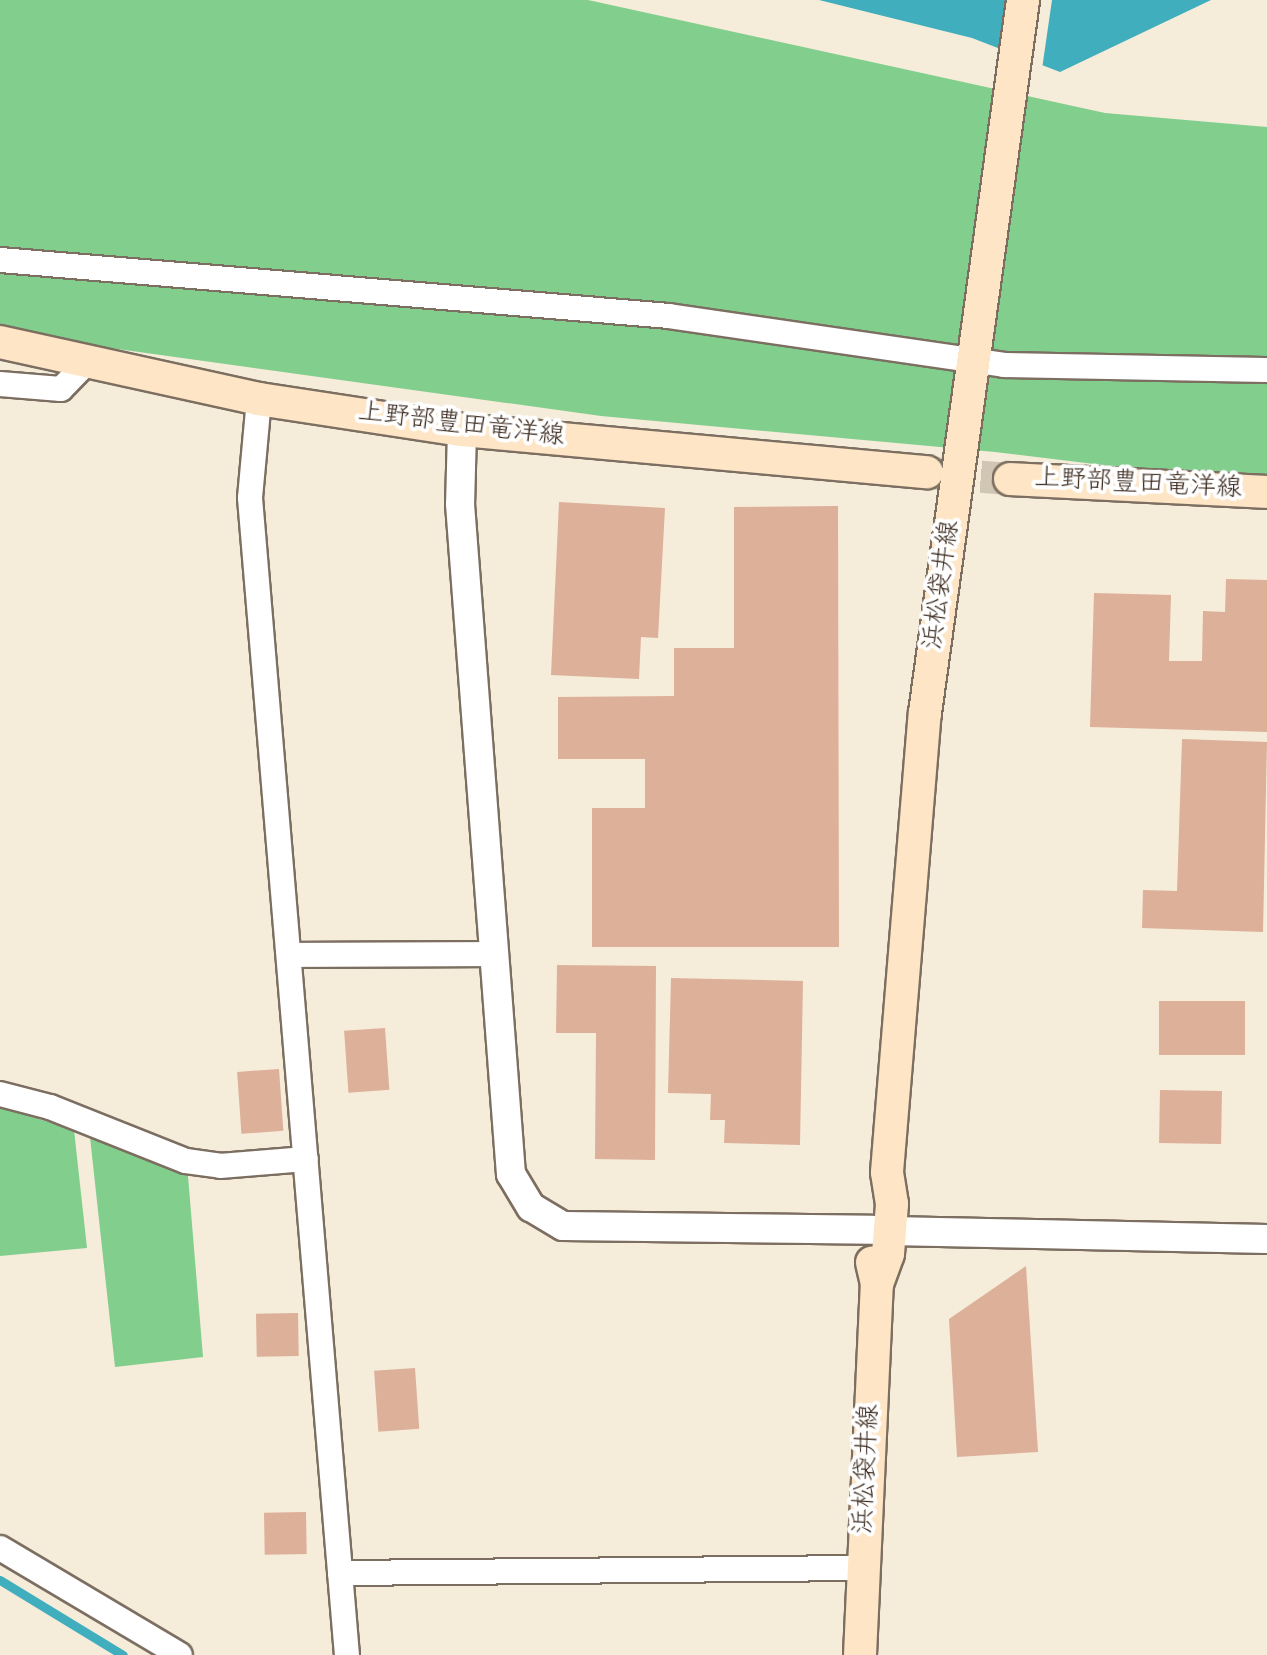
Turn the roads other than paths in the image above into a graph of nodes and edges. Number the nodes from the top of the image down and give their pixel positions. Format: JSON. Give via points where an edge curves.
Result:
{"nodes":[{"id":1,"x":1023,"y":0,"type":"edge"},
{"id":2,"x":0,"y":260,"type":"edge"},
{"id":3,"x":0,"y":342,"type":"edge"},
{"id":4,"x":974,"y":362,"type":"junction"},
{"id":5,"x":86,"y":363,"type":"junction"},
{"id":6,"x":1267,"y":370,"type":"edge"},
{"id":7,"x":0,"y":384,"type":"edge"},
{"id":8,"x":259,"y":399,"type":"junction"},
{"id":9,"x":462,"y":430,"type":"junction"},
{"id":10,"x":927,"y":472,"type":"tunnel mouth"},
{"id":11,"x":1010,"y":479,"type":"tunnel mouth"},
{"id":12,"x":1267,"y":492,"type":"edge"},
{"id":13,"x":492,"y":954,"type":"junction"},
{"id":14,"x":290,"y":955,"type":"junction"},
{"id":15,"x":0,"y":1094,"type":"edge"},
{"id":16,"x":306,"y":1159,"type":"junction"},
{"id":17,"x":881,"y":1231,"type":"junction"},
{"id":18,"x":1267,"y":1239,"type":"edge"},
{"id":19,"x":0,"y":1548,"type":"edge"},
{"id":20,"x":863,"y":1568,"type":"junction"},
{"id":21,"x":340,"y":1573,"type":"junction"},
{"id":22,"x":180,"y":1655,"type":"edge"},
{"id":23,"x":347,"y":1655,"type":"edge"},
{"id":24,"x":860,"y":1655,"type":"edge"}],
"edges":[{"from":1,"to":4,"type":"main road","name":"浜松袋井線"},
{"from":2,"to":4,"type":"street","via":[[669,316]]},
{"from":3,"to":5,"type":"main road","name":"上野部豊田竜洋線"},
{"from":4,"to":6,"type":"street"},
{"from":4,"to":17,"type":"main road","name":"浜松袋井線","via":[[925,713]]},
{"from":5,"to":7,"type":"street","via":[[61,389]]},
{"from":5,"to":8,"type":"main road","name":"上野部豊田竜洋線"},
{"from":8,"to":9,"type":"main road","name":"上野部豊田竜洋線"},
{"from":8,"to":14,"type":"street","via":[[250,498]]},
{"from":9,"to":10,"type":"main road","name":"上野部豊田竜洋線"},
{"from":9,"to":13,"type":"street","via":[[460,504]]},
{"from":11,"to":12,"type":"main road","name":"上野部豊田竜洋線"},
{"from":13,"to":14,"type":"street"},
{"from":13,"to":17,"type":"street","via":[[511,1174],[531,1207],[563,1226]]},
{"from":14,"to":16,"type":"street"},
{"from":15,"to":16,"type":"street","via":[[50,1107],[186,1161],[220,1166]]},
{"from":16,"to":21,"type":"street"},
{"from":17,"to":18,"type":"street"},
{"from":17,"to":20,"type":"main road","name":"浜松袋井線"},
{"from":19,"to":22,"type":"street"},
{"from":20,"to":21,"type":"street"},
{"from":20,"to":24,"type":"main road","name":"浜松袋井線"},
{"from":21,"to":23,"type":"street"}]}
